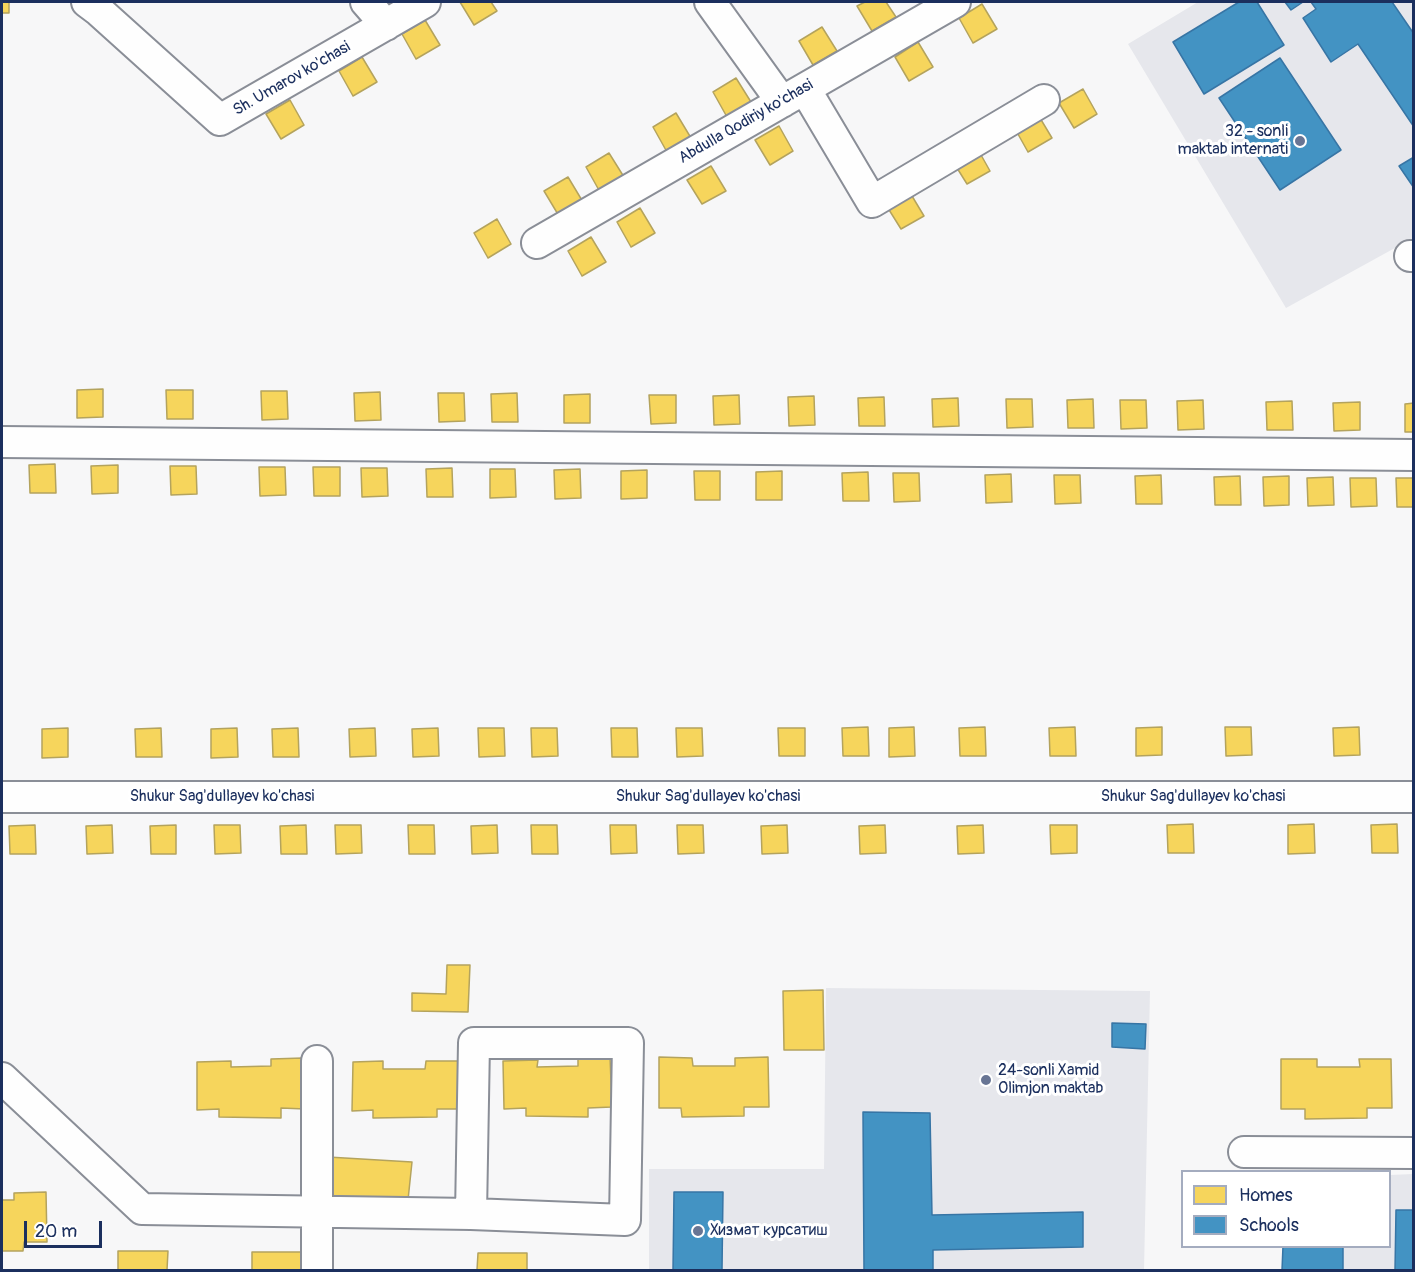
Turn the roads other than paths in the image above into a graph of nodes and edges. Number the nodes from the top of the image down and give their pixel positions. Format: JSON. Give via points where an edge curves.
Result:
{"nodes":[{"id":1,"x":87,"y":2,"type":"edge"},
{"id":2,"x":366,"y":2,"type":"edge"},
{"id":3,"x":425,"y":2,"type":"edge"},
{"id":4,"x":710,"y":2,"type":"edge"},
{"id":5,"x":955,"y":2,"type":"edge"},
{"id":6,"x":386,"y":25,"type":"junction"},
{"id":7,"x":793,"y":95,"type":"junction"},
{"id":8,"x":1044,"y":100,"type":"dead end"},
{"id":9,"x":537,"y":243,"type":"dead end"},
{"id":10,"x":2,"y":442,"type":"edge"},
{"id":11,"x":1413,"y":455,"type":"edge"},
{"id":12,"x":2,"y":797,"type":"edge"},
{"id":13,"x":1413,"y":797,"type":"edge"},
{"id":14,"x":317,"y":1061,"type":"dead end"},
{"id":15,"x":2,"y":1078,"type":"edge"},
{"id":16,"x":1244,"y":1152,"type":"dead end"},
{"id":17,"x":1413,"y":1153,"type":"edge"},
{"id":18,"x":316,"y":1211,"type":"junction"},
{"id":19,"x":471,"y":1214,"type":"junction"},
{"id":20,"x":316,"y":1270,"type":"edge"}],
"edges":[{"from":1,"to":6,"type":"street","name":"Sh. Umarov ko'chasi","via":[[220,120]]},
{"from":2,"to":6,"type":"street"},
{"from":3,"to":6,"type":"street","name":"Sh. Umarov ko'chasi"},
{"from":4,"to":7,"type":"street"},
{"from":5,"to":7,"type":"street","name":"Abdulla Qodiriy ko'chasi"},
{"from":7,"to":8,"type":"street","via":[[872,202]]},
{"from":7,"to":9,"type":"street","name":"Abdulla Qodiriy ko'chasi"},
{"from":10,"to":11,"type":"street"},
{"from":12,"to":13,"type":"street","name":"Shukur Sag'dullayev ko'chasi"},
{"from":14,"to":18,"type":"street"},
{"from":15,"to":18,"type":"street","via":[[142,1209]]},
{"from":16,"to":17,"type":"street"},
{"from":18,"to":19,"type":"street"},
{"from":18,"to":20,"type":"street"},
{"from":19,"to":19,"type":"street","via":[[474,1043],[628,1043],[625,1220]]}]}
